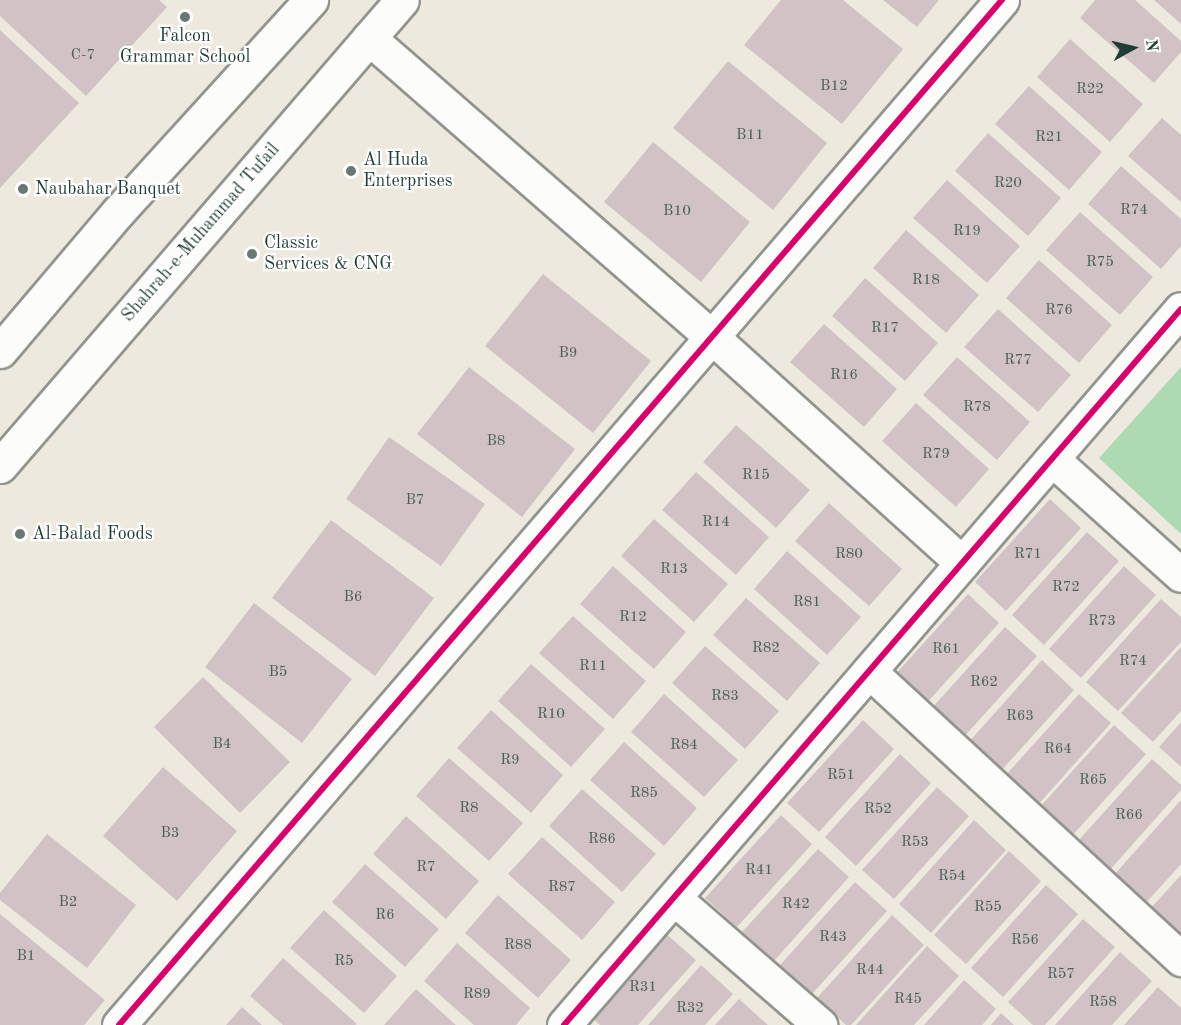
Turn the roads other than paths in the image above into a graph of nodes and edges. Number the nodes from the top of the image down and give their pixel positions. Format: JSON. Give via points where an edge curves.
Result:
{"nodes":[{"id":1,"x":311,"y":0,"type":"edge"},
{"id":2,"x":402,"y":0,"type":"edge"},
{"id":3,"x":1002,"y":0,"type":"edge"},
{"id":4,"x":369,"y":38,"type":"junction"},
{"id":5,"x":1181,"y":309,"type":"edge"},
{"id":6,"x":712,"y":338,"type":"junction"},
{"id":7,"x":0,"y":351,"type":"edge"},
{"id":8,"x":1052,"y":459,"type":"junction"},
{"id":9,"x":0,"y":466,"type":"edge"},
{"id":10,"x":962,"y":563,"type":"junction"},
{"id":11,"x":1181,"y":575,"type":"edge"},
{"id":12,"x":869,"y":670,"type":"junction"},
{"id":13,"x":674,"y":898,"type":"junction"},
{"id":14,"x":1181,"y":959,"type":"edge"},
{"id":15,"x":119,"y":1025,"type":"edge"},
{"id":16,"x":564,"y":1025,"type":"edge"},
{"id":17,"x":820,"y":1025,"type":"edge"}],
"edges":[{"from":1,"to":7,"type":"street","via":[[118,212]]},
{"from":2,"to":4,"type":"street","name":"Shahrah-e-Muhammad Tufail"},
{"from":3,"to":6,"type":"street"},
{"from":4,"to":6,"type":"street"},
{"from":4,"to":9,"type":"street","name":"Shahrah-e-Muhammad Tufail"},
{"from":5,"to":8,"type":"street"},
{"from":6,"to":10,"type":"street"},
{"from":6,"to":15,"type":"street"},
{"from":8,"to":10,"type":"street"},
{"from":8,"to":11,"type":"street"},
{"from":10,"to":12,"type":"street"},
{"from":12,"to":13,"type":"street"},
{"from":12,"to":14,"type":"street"},
{"from":13,"to":16,"type":"street"},
{"from":13,"to":17,"type":"street"}]}
